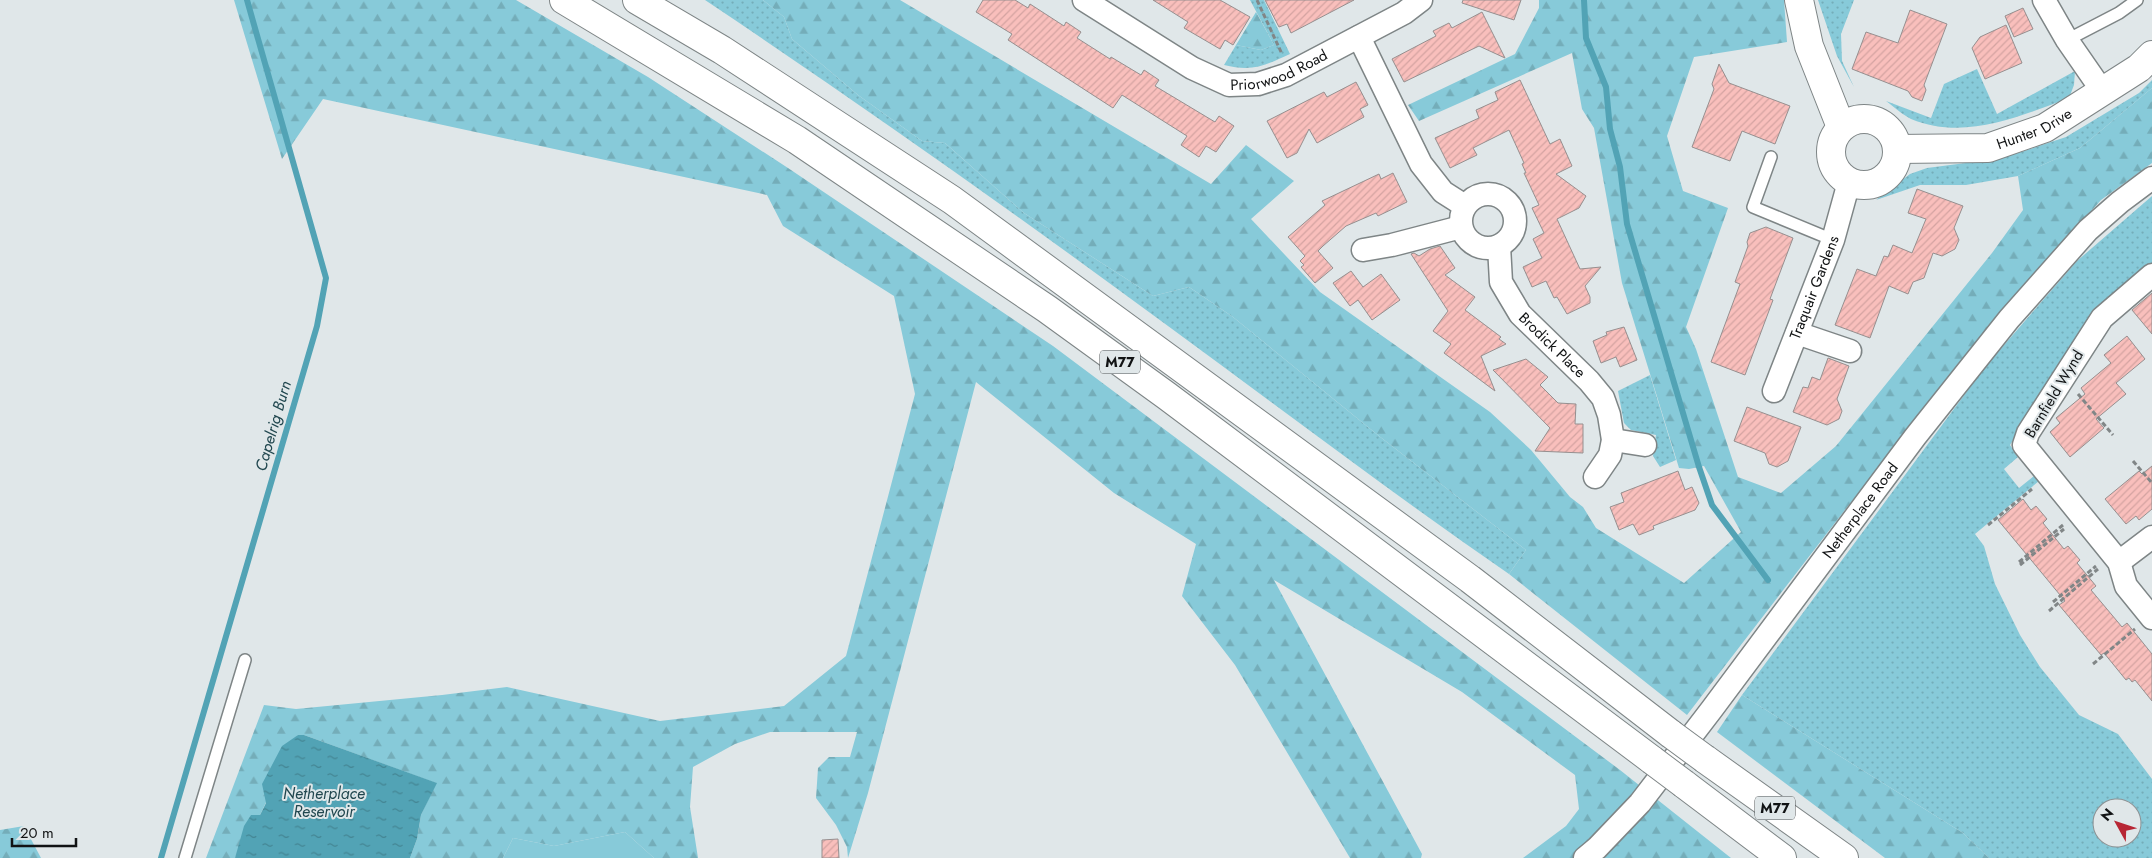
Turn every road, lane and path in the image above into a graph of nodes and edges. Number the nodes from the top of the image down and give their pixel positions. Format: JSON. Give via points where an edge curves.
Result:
{"nodes":[{"id":1,"x":564,"y":0,"type":"edge"},
{"id":2,"x":637,"y":0,"type":"edge"},
{"id":3,"x":1084,"y":0,"type":"edge"},
{"id":4,"x":1257,"y":0,"type":"edge"},
{"id":5,"x":1421,"y":0,"type":"edge"},
{"id":6,"x":1799,"y":0,"type":"edge"},
{"id":7,"x":2044,"y":0,"type":"edge"},
{"id":8,"x":2137,"y":0,"type":"edge"},
{"id":9,"x":1359,"y":37,"type":"junction"},
{"id":10,"x":2067,"y":40,"type":"junction"},
{"id":11,"x":2152,"y":55,"type":"edge"},
{"id":12,"x":1291,"y":72,"type":"junction"},
{"id":13,"x":2103,"y":92,"type":"junction"},
{"id":14,"x":1841,"y":127,"type":"junction"},
{"id":15,"x":1898,"y":149,"type":"junction"},
{"id":16,"x":1771,"y":156,"type":"dead end"},
{"id":17,"x":2152,"y":178,"type":"edge"},
{"id":18,"x":1849,"y":182,"type":"junction"},
{"id":19,"x":1463,"y":216,"type":"junction"},
{"id":20,"x":1833,"y":240,"type":"junction"},
{"id":21,"x":1499,"y":246,"type":"junction"},
{"id":22,"x":1362,"y":250,"type":"dead end"},
{"id":23,"x":2152,"y":275,"type":"edge"},
{"id":24,"x":1797,"y":333,"type":"junction"},
{"id":25,"x":1850,"y":351,"type":"dead end"},
{"id":26,"x":2064,"y":377,"type":"junction"},
{"id":27,"x":1774,"y":391,"type":"dead end"},
{"id":28,"x":2113,"y":435,"type":"dead end"},
{"id":29,"x":1613,"y":440,"type":"junction"},
{"id":30,"x":1645,"y":445,"type":"dead end"},
{"id":31,"x":2133,"y":461,"type":"dead end"},
{"id":32,"x":2049,"y":475,"type":"junction"},
{"id":33,"x":1595,"y":477,"type":"dead end"},
{"id":34,"x":2152,"y":484,"type":"edge"},
{"id":35,"x":2080,"y":514,"type":"junction"},
{"id":36,"x":1988,"y":525,"type":"dead end"},
{"id":37,"x":2152,"y":537,"type":"edge"},
{"id":38,"x":2115,"y":557,"type":"junction"},
{"id":39,"x":2020,"y":563,"type":"dead end"},
{"id":40,"x":2053,"y":602,"type":"dead end"},
{"id":41,"x":2048,"y":611,"type":"dead end"},
{"id":42,"x":2151,"y":617,"type":"edge"},
{"id":43,"x":245,"y":660,"type":"dead end"},
{"id":44,"x":2093,"y":664,"type":"dead end"},
{"id":45,"x":185,"y":858,"type":"edge"},
{"id":46,"x":1585,"y":858,"type":"edge"},
{"id":47,"x":1782,"y":858,"type":"edge"},
{"id":48,"x":1844,"y":858,"type":"edge"}],
"edges":[{"from":1,"to":47,"type":"main road","number":"M77","bridge":true,"via":[[797,140],[1039,304],[1167,396]]},
{"from":2,"to":48,"type":"main road","number":"M77","bridge":true,"via":[[722,50],[952,200],[1470,580],[1671,734]]},
{"from":3,"to":12,"type":"street","name":"Priorwood Road","via":[[1192,68],[1229,85],[1258,84]]},
{"from":4,"to":12,"type":"path"},
{"from":5,"to":9,"type":"street","name":"Priorwood Road"},
{"from":6,"to":14,"type":"main road","via":[[1809,46]]},
{"from":7,"to":10,"type":"street"},
{"from":8,"to":10,"type":"lane"},
{"from":9,"to":12,"type":"street","name":"Priorwood Road"},
{"from":9,"to":19,"type":"street","via":[[1421,164]]},
{"from":10,"to":13,"type":"street"},
{"from":11,"to":13,"type":"main road","name":"Hunter Drive","via":[[2139,68]]},
{"from":13,"to":15,"type":"main road","name":"Hunter Drive","via":[[2045,128],[1988,148]]},
{"from":14,"to":15,"type":"main road","via":[[1860,118],[1881,122],[1895,138]]},
{"from":14,"to":18,"type":"main road","via":[[1831,145],[1831,155],[1838,173]]},
{"from":15,"to":18,"type":"main road","via":[[1886,177],[1866,185]]},
{"from":16,"to":20,"type":"lane","via":[[1753,206]]},
{"from":17,"to":46,"type":"street","name":"Netherplace Road","via":[[2088,230],[2009,319],[1914,437],[1640,802]]},
{"from":18,"to":20,"type":"street","name":"Traquair Gardens"},
{"from":19,"to":21,"type":"street","via":[[1467,239],[1474,245],[1482,248]]},
{"from":19,"to":21,"type":"street","via":[[1471,199],[1480,195],[1506,200],[1515,225],[1507,241]]},
{"from":19,"to":22,"type":"street","via":[[1392,245]]},
{"from":20,"to":24,"type":"street","name":"Traquair Gardens"},
{"from":21,"to":29,"type":"street","name":"Brodick Place","via":[[1501,282],[1520,314],[1603,398]]},
{"from":23,"to":26,"type":"street","name":"Barnfield Wynd","via":[[2102,318]]},
{"from":24,"to":25,"type":"street"},
{"from":24,"to":27,"type":"street","name":"Traquair Gardens"},
{"from":26,"to":28,"type":"path"},
{"from":26,"to":32,"type":"street","name":"Barnfield Wynd","via":[[2024,444]]},
{"from":29,"to":30,"type":"street"},
{"from":29,"to":33,"type":"street","name":"Brodick Place","via":[[1610,455]]},
{"from":31,"to":34,"type":"path"},
{"from":32,"to":35,"type":"street","name":"Barnfield Wynd"},
{"from":32,"to":36,"type":"path"},
{"from":35,"to":38,"type":"street","name":"Barnfield Wynd"},
{"from":35,"to":39,"type":"path"},
{"from":37,"to":38,"type":"street"},
{"from":38,"to":40,"type":"path"},
{"from":38,"to":41,"type":"path"},
{"from":38,"to":42,"type":"street","name":"Barnfield Wynd","via":[[2126,586]]},
{"from":42,"to":44,"type":"path"},
{"from":43,"to":45,"type":"lane"}]}
